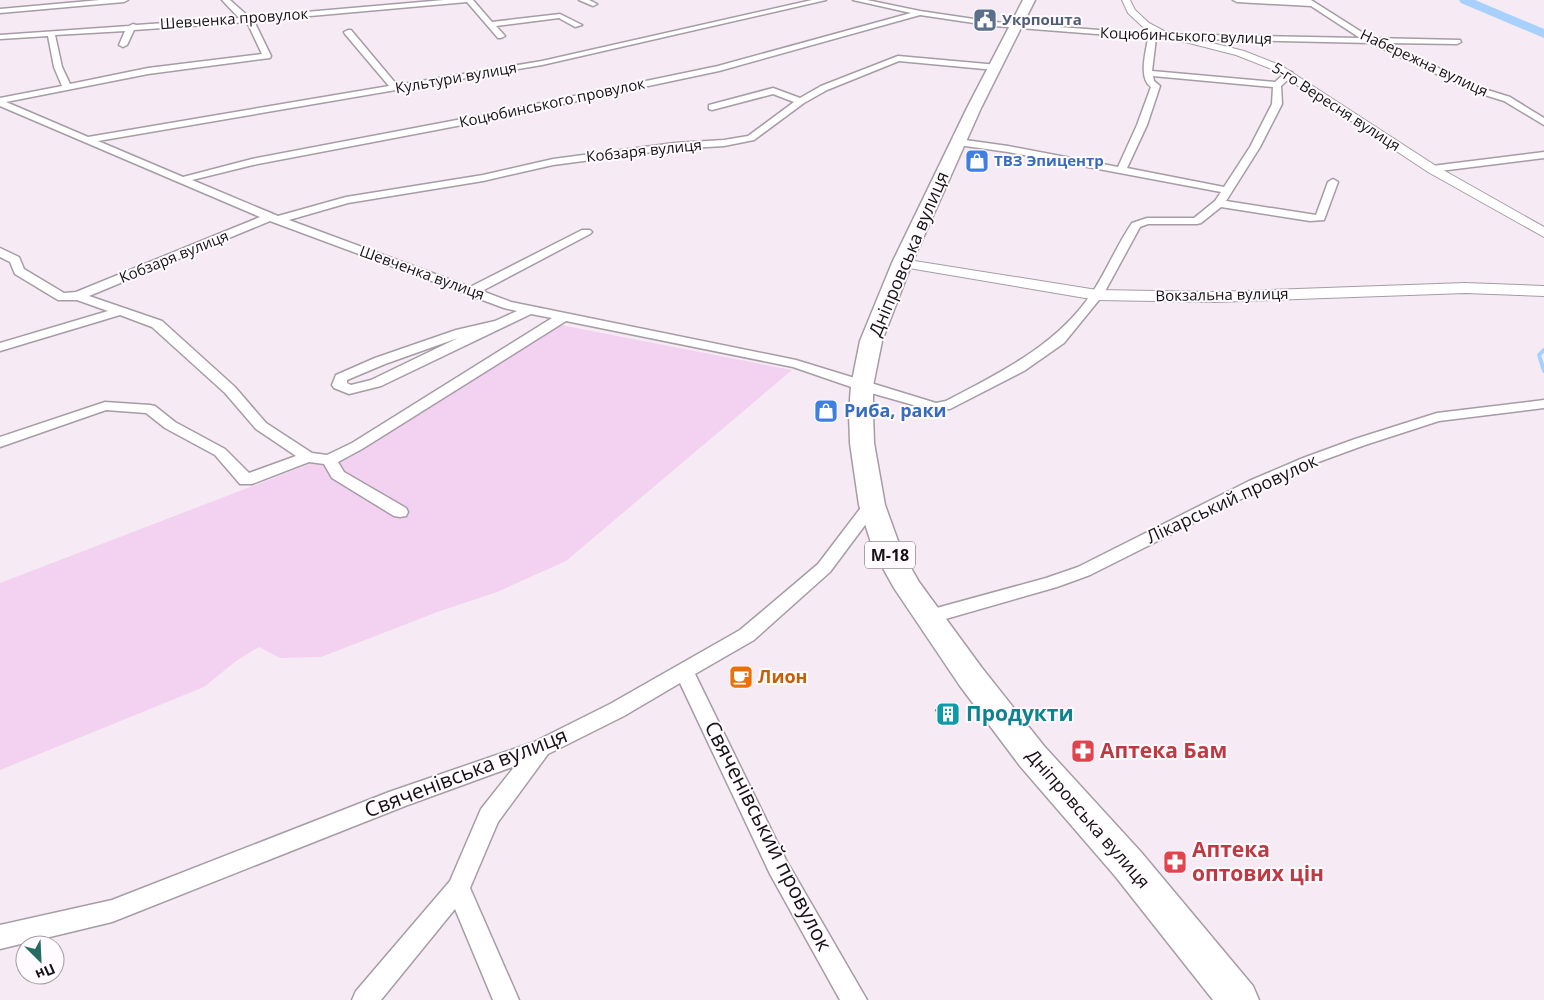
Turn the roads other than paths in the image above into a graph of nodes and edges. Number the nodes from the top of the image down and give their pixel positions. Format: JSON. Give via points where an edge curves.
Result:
{"nodes":[{"id":1,"x":124,"y":0,"type":"edge"},
{"id":2,"x":226,"y":0,"type":"edge"},
{"id":3,"x":468,"y":0,"type":"edge"},
{"id":4,"x":583,"y":0,"type":"edge"},
{"id":5,"x":822,"y":0,"type":"edge"},
{"id":6,"x":857,"y":0,"type":"edge"},
{"id":7,"x":1029,"y":0,"type":"edge"},
{"id":8,"x":1126,"y":0,"type":"edge"},
{"id":9,"x":1236,"y":0,"type":"edge"},
{"id":10,"x":1309,"y":2,"type":"edge"},
{"id":11,"x":593,"y":4,"type":"dead end"},
{"id":12,"x":0,"y":11,"type":"edge"},
{"id":13,"x":920,"y":13,"type":"junction"},
{"id":14,"x":247,"y":19,"type":"junction"},
{"id":15,"x":492,"y":24,"type":"junction"},
{"id":16,"x":578,"y":25,"type":"dead end"},
{"id":17,"x":134,"y":26,"type":"junction"},
{"id":18,"x":1016,"y":26,"type":"junction"},
{"id":19,"x":348,"y":32,"type":"dead end"},
{"id":20,"x":51,"y":33,"type":"junction"},
{"id":21,"x":501,"y":36,"type":"dead end"},
{"id":22,"x":1152,"y":36,"type":"junction"},
{"id":23,"x":0,"y":37,"type":"edge"},
{"id":24,"x":1175,"y":37,"type":"junction"},
{"id":25,"x":1369,"y":40,"type":"junction"},
{"id":26,"x":1457,"y":42,"type":"dead end"},
{"id":27,"x":123,"y":45,"type":"dead end"},
{"id":28,"x":995,"y":67,"type":"junction"},
{"id":29,"x":1148,"y":73,"type":"junction"},
{"id":30,"x":1289,"y":74,"type":"junction"},
{"id":31,"x":1277,"y":85,"type":"junction"},
{"id":32,"x":67,"y":87,"type":"junction"},
{"id":33,"x":395,"y":88,"type":"junction"},
{"id":34,"x":801,"y":101,"type":"junction"},
{"id":35,"x":3,"y":106,"type":"edge"},
{"id":36,"x":712,"y":107,"type":"dead end"},
{"id":37,"x":1544,"y":122,"type":"edge"},
{"id":38,"x":86,"y":140,"type":"junction"},
{"id":39,"x":958,"y":142,"type":"junction"},
{"id":40,"x":1544,"y":155,"type":"edge"},
{"id":41,"x":1432,"y":169,"type":"junction"},
{"id":42,"x":1121,"y":170,"type":"junction"},
{"id":43,"x":182,"y":180,"type":"junction"},
{"id":44,"x":1333,"y":182,"type":"dead end"},
{"id":45,"x":1226,"y":190,"type":"junction"},
{"id":46,"x":1219,"y":203,"type":"junction"},
{"id":47,"x":274,"y":219,"type":"junction"},
{"id":48,"x":586,"y":232,"type":"dead end"},
{"id":49,"x":1544,"y":233,"type":"edge"},
{"id":50,"x":0,"y":252,"type":"edge"},
{"id":51,"x":15,"y":260,"type":"junction"},
{"id":52,"x":902,"y":263,"type":"junction"},
{"id":53,"x":0,"y":264,"type":"edge"},
{"id":54,"x":1544,"y":291,"type":"edge"},
{"id":55,"x":472,"y":292,"type":"junction"},
{"id":56,"x":1097,"y":295,"type":"junction"},
{"id":57,"x":78,"y":296,"type":"junction"},
{"id":58,"x":530,"y":309,"type":"junction"},
{"id":59,"x":121,"y":312,"type":"junction"},
{"id":60,"x":564,"y":316,"type":"junction"},
{"id":61,"x":506,"y":322,"type":"junction"},
{"id":62,"x":0,"y":348,"type":"edge"},
{"id":63,"x":862,"y":386,"type":"junction"},
{"id":64,"x":1544,"y":404,"type":"edge"},
{"id":65,"x":0,"y":442,"type":"edge"},
{"id":66,"x":308,"y":457,"type":"junction"},
{"id":67,"x":329,"y":460,"type":"junction"},
{"id":68,"x":872,"y":504,"type":"junction"},
{"id":69,"x":400,"y":512,"type":"dead end"},
{"id":70,"x":928,"y":618,"type":"junction"},
{"id":71,"x":684,"y":671,"type":"junction"},
{"id":72,"x":541,"y":748,"type":"junction"},
{"id":73,"x":458,"y":888,"type":"junction"},
{"id":74,"x":0,"y":938,"type":"edge"},
{"id":75,"x":365,"y":1000,"type":"edge"},
{"id":76,"x":506,"y":1000,"type":"edge"},
{"id":77,"x":854,"y":1000,"type":"edge"},
{"id":78,"x":1239,"y":1000,"type":"edge"}],
"edges":[{"from":1,"to":12,"type":"street"},
{"from":2,"to":14,"type":"street"},
{"from":3,"to":14,"type":"street","name":"Шевченка провулок"},
{"from":3,"to":15,"type":"street"},
{"from":4,"to":11,"type":"street"},
{"from":5,"to":33,"type":"street","name":"Культури вулиця","via":[[542,63]]},
{"from":6,"to":13,"type":"street","name":"Коцюбинського вулиця"},
{"from":7,"to":18,"type":"highway","name":"Дніпровська вулиця","number":"М-18"},
{"from":8,"to":24,"type":"street","name":"5-го Вересня вулиця","via":[[1131,11],[1146,25]]},
{"from":9,"to":10,"type":"street"},
{"from":10,"to":25,"type":"street","name":"Набережна вулиця"},
{"from":13,"to":18,"type":"street","name":"Коцюбинського вулиця"},
{"from":13,"to":43,"type":"street","name":"Коцюбинського провулок","via":[[719,68],[252,162]]},
{"from":14,"to":17,"type":"street","name":"Шевченка провулок"},
{"from":14,"to":32,"type":"street","via":[[267,56],[148,71]]},
{"from":15,"to":16,"type":"street","via":[[560,16]]},
{"from":15,"to":21,"type":"street"},
{"from":17,"to":20,"type":"street","name":"Шевченка провулок"},
{"from":17,"to":27,"type":"street"},
{"from":18,"to":22,"type":"street","name":"Коцюбинського вулиця"},
{"from":18,"to":28,"type":"highway","name":"Дніпровська вулиця","number":"М-18"},
{"from":19,"to":33,"type":"street"},
{"from":20,"to":23,"type":"street","name":"Шевченка провулок"},
{"from":20,"to":32,"type":"street","via":[[58,67]]},
{"from":22,"to":24,"type":"street","name":"Коцюбинського вулиця"},
{"from":22,"to":29,"type":"street"},
{"from":24,"to":25,"type":"street","name":"Коцюбинського вулиця"},
{"from":24,"to":30,"type":"street","name":"5-го Вересня вулиця","via":[[1262,61]]},
{"from":25,"to":26,"type":"street","name":"Коцюбинського вулиця"},
{"from":25,"to":37,"type":"street","name":"Набережна вулиця","via":[[1507,100]]},
{"from":28,"to":34,"type":"street","name":"Кобзаря вулиця","via":[[898,58],[824,88]]},
{"from":28,"to":39,"type":"highway","name":"Дніпровська вулиця","number":"М-18"},
{"from":29,"to":31,"type":"street"},
{"from":29,"to":42,"type":"street","via":[[1150,82],[1156,86]]},
{"from":30,"to":31,"type":"street"},
{"from":30,"to":41,"type":"street","name":"5-го Вересня вулиця"},
{"from":31,"to":45,"type":"street","via":[[1277,104],[1256,147]]},
{"from":32,"to":35,"type":"street"},
{"from":33,"to":38,"type":"street","name":"Культури вулиця"},
{"from":34,"to":36,"type":"street","via":[[772,91]]},
{"from":34,"to":47,"type":"street","name":"Кобзаря вулиця","via":[[751,138],[553,162],[483,178],[346,200]]},
{"from":35,"to":38,"type":"street","name":"Шевченка вулиця"},
{"from":38,"to":43,"type":"street","name":"Шевченка вулиця"},
{"from":39,"to":42,"type":"street"},
{"from":39,"to":52,"type":"highway","name":"Дніпровська вулиця","number":"М-18"},
{"from":40,"to":41,"type":"street"},
{"from":41,"to":49,"type":"street","name":"5-го Вересня вулиця"},
{"from":42,"to":45,"type":"street"},
{"from":43,"to":47,"type":"street","name":"Шевченка вулиця"},
{"from":44,"to":46,"type":"street","via":[[1320,218]]},
{"from":45,"to":46,"type":"street"},
{"from":46,"to":56,"type":"street","via":[[1197,221],[1147,221],[1136,225]]},
{"from":47,"to":55,"type":"street","name":"Шевченка вулиця"},
{"from":47,"to":57,"type":"street","name":"Кобзаря вулиця"},
{"from":48,"to":55,"type":"street"},
{"from":50,"to":51,"type":"street"},
{"from":51,"to":53,"type":"street"},
{"from":51,"to":57,"type":"street","via":[[19,271],[62,297]]},
{"from":52,"to":56,"type":"street","name":"Вокзальна вулиця"},
{"from":52,"to":63,"type":"highway","name":"Дніпровська вулиця","number":"М-18","via":[[871,341]]},
{"from":54,"to":56,"type":"street","name":"Вокзальна вулиця","via":[[1465,288],[1214,297]]},
{"from":55,"to":58,"type":"street","name":"Шевченка вулиця"},
{"from":56,"to":63,"type":"street","via":[[1059,340],[1019,368],[950,405],[936,406]]},
{"from":57,"to":59,"type":"street"},
{"from":58,"to":60,"type":"street","name":"Шевченка вулиця"},
{"from":58,"to":61,"type":"street"},
{"from":59,"to":62,"type":"street"},
{"from":59,"to":66,"type":"street","via":[[157,324],[230,390],[261,426]]},
{"from":60,"to":63,"type":"street","name":"Шевченка вулиця","via":[[796,364]]},
{"from":60,"to":67,"type":"street","via":[[357,446]]},
{"from":61,"to":61,"type":"street","via":[[376,383],[349,390],[339,385],[341,378],[380,361],[461,333]]},
{"from":63,"to":68,"type":"highway","name":"Дніпровська вулиця","number":"М-18","via":[[862,443]]},
{"from":64,"to":70,"type":"street","name":"Лікарський провулок","via":[[1437,418],[1360,442],[1255,485],[1084,571]]},
{"from":65,"to":66,"type":"street","via":[[106,406],[150,409],[170,425],[220,452],[246,480]]},
{"from":66,"to":67,"type":"street"},
{"from":67,"to":69,"type":"street","via":[[338,475]]},
{"from":68,"to":70,"type":"highway","name":"Дніпровська вулиця","number":"М-18","via":[[888,552]]},
{"from":68,"to":71,"type":"street","name":"Свяченівська вулиця","via":[[824,568],[747,635]]},
{"from":70,"to":78,"type":"highway","name":"Дніпровська вулиця","number":"М-18","via":[[1032,756],[1128,864]]},
{"from":71,"to":72,"type":"street","name":"Свяченівська вулиця","via":[[617,710]]},
{"from":71,"to":77,"type":"street","name":"Свяченівський провулок","via":[[778,867]]},
{"from":72,"to":73,"type":"street","via":[[489,816]]},
{"from":72,"to":74,"type":"street","name":"Свяченівська вулиця","via":[[397,799],[112,911]]},
{"from":73,"to":75,"type":"street"},
{"from":73,"to":76,"type":"street"}]}
